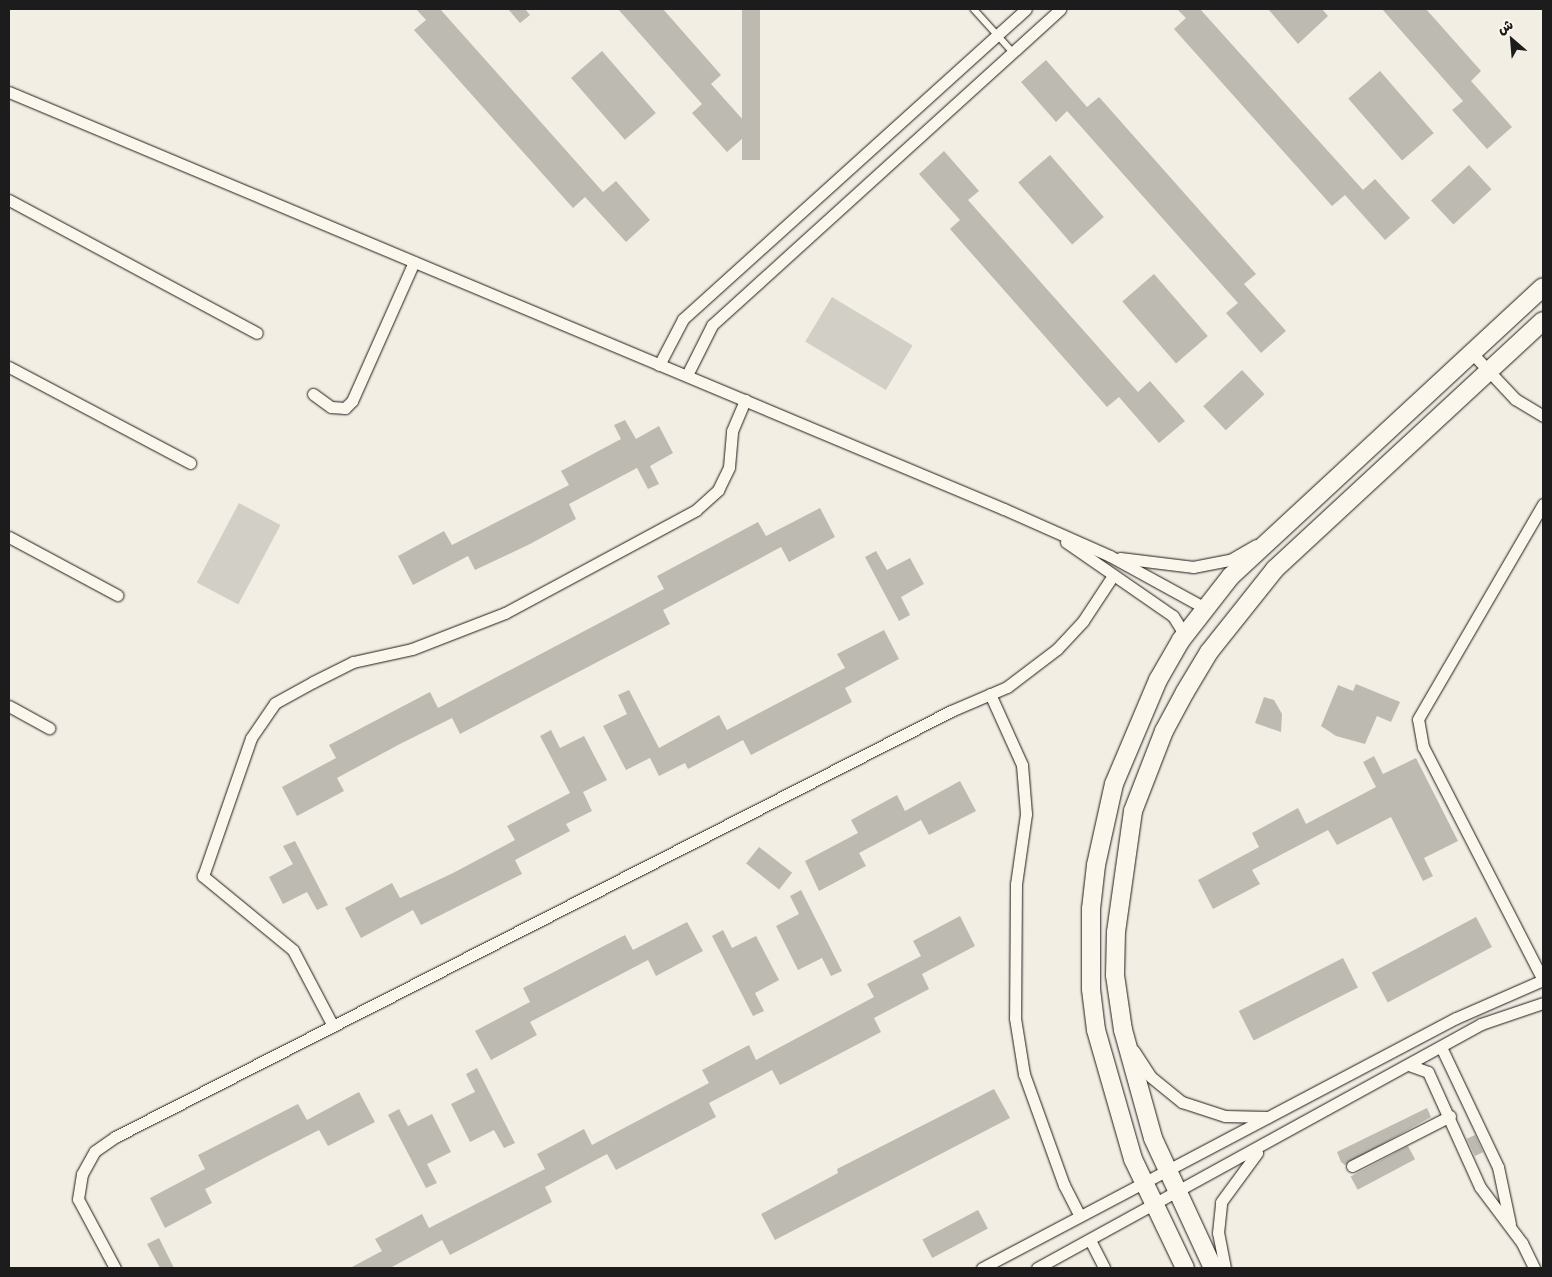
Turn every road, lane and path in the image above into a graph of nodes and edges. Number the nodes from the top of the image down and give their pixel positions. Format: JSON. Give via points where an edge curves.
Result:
{"nodes":[{"id":1,"x":974,"y":9,"type":"edge"},
{"id":2,"x":1026,"y":9,"type":"edge"},
{"id":3,"x":1060,"y":9,"type":"edge"},
{"id":4,"x":998,"y":35,"type":"junction"},
{"id":5,"x":1012,"y":51,"type":"junction"},
{"id":6,"x":9,"y":92,"type":"edge"},
{"id":7,"x":9,"y":200,"type":"edge"},
{"id":8,"x":414,"y":262,"type":"junction"},
{"id":9,"x":1543,"y":287,"type":"edge"},
{"id":10,"x":1543,"y":321,"type":"edge"},
{"id":11,"x":257,"y":333,"type":"dead end"},
{"id":12,"x":1470,"y":351,"type":"junction"},
{"id":13,"x":659,"y":364,"type":"junction"},
{"id":14,"x":9,"y":367,"type":"edge"},
{"id":15,"x":1487,"y":370,"type":"junction"},
{"id":16,"x":687,"y":375,"type":"junction"},
{"id":17,"x":313,"y":394,"type":"dead end"},
{"id":18,"x":745,"y":400,"type":"junction"},
{"id":19,"x":1543,"y":416,"type":"edge"},
{"id":20,"x":190,"y":463,"type":"dead end"},
{"id":21,"x":1543,"y":504,"type":"edge"},
{"id":22,"x":1276,"y":531,"type":"junction"},
{"id":23,"x":1053,"y":532,"type":"junction"},
{"id":24,"x":9,"y":537,"type":"edge"},
{"id":25,"x":1110,"y":556,"type":"junction"},
{"id":26,"x":1112,"y":577,"type":"junction"},
{"id":27,"x":117,"y":595,"type":"dead end"},
{"id":28,"x":1205,"y":608,"type":"junction"},
{"id":29,"x":1181,"y":640,"type":"junction"},
{"id":30,"x":990,"y":694,"type":"junction"},
{"id":31,"x":9,"y":706,"type":"edge"},
{"id":32,"x":49,"y":728,"type":"dead end"},
{"id":33,"x":1543,"y":980,"type":"edge"},
{"id":34,"x":1543,"y":1005,"type":"edge"},
{"id":35,"x":333,"y":1026,"type":"junction"},
{"id":36,"x":1123,"y":1030,"type":"junction"},
{"id":37,"x":1441,"y":1048,"type":"junction"},
{"id":38,"x":1409,"y":1064,"type":"junction"},
{"id":39,"x":1450,"y":1116,"type":"junction"},
{"id":40,"x":1270,"y":1117,"type":"junction"},
{"id":41,"x":1260,"y":1150,"type":"junction"},
{"id":42,"x":1352,"y":1166,"type":"dead end"},
{"id":43,"x":1166,"y":1170,"type":"junction"},
{"id":44,"x":1145,"y":1182,"type":"junction"},
{"id":45,"x":1177,"y":1192,"type":"junction"},
{"id":46,"x":1155,"y":1203,"type":"junction"},
{"id":47,"x":1079,"y":1215,"type":"junction"},
{"id":48,"x":1511,"y":1228,"type":"junction"},
{"id":49,"x":1090,"y":1240,"type":"junction"},
{"id":50,"x":116,"y":1268,"type":"edge"},
{"id":51,"x":982,"y":1268,"type":"edge"},
{"id":52,"x":1037,"y":1268,"type":"edge"},
{"id":53,"x":1104,"y":1268,"type":"edge"},
{"id":54,"x":1185,"y":1268,"type":"edge"},
{"id":55,"x":1213,"y":1268,"type":"edge"},
{"id":56,"x":1224,"y":1268,"type":"edge"},
{"id":57,"x":1534,"y":1268,"type":"edge"}],
"edges":[{"from":1,"to":4,"type":"lane"},
{"from":2,"to":4,"type":"street"},
{"from":3,"to":5,"type":"street"},
{"from":4,"to":5,"type":"lane"},
{"from":4,"to":13,"type":"street","via":[[683,319]]},
{"from":5,"to":16,"type":"street","via":[[712,325]]},
{"from":6,"to":8,"type":"street"},
{"from":7,"to":11,"type":"street"},
{"from":8,"to":13,"type":"street"},
{"from":8,"to":17,"type":"street","via":[[352,401],[345,408],[331,407]]},
{"from":9,"to":12,"type":"main road"},
{"from":10,"to":15,"type":"main road"},
{"from":12,"to":15,"type":"street"},
{"from":12,"to":22,"type":"main road"},
{"from":13,"to":16,"type":"street"},
{"from":14,"to":20,"type":"street"},
{"from":15,"to":19,"type":"street","via":[[1515,399]]},
{"from":15,"to":36,"type":"main road","via":[[1275,569],[1208,652],[1185,692],[1164,731],[1133,811],[1116,932],[1115,975]]},
{"from":16,"to":18,"type":"street"},
{"from":18,"to":23,"type":"street"},
{"from":18,"to":35,"type":"street","via":[[732,430],[729,467],[718,490],[696,510],[505,613],[412,649],[353,662],[274,703],[251,738],[203,876],[293,950]]},
{"from":21,"to":33,"type":"street","via":[[1418,719],[1423,747]]},
{"from":22,"to":25,"type":"street","via":[[1250,549],[1213,565],[1175,567]]},
{"from":22,"to":28,"type":"main road"},
{"from":23,"to":25,"type":"street"},
{"from":23,"to":26,"type":"street"},
{"from":24,"to":27,"type":"street"},
{"from":25,"to":28,"type":"street"},
{"from":26,"to":29,"type":"street","via":[[1173,616],[1181,629]]},
{"from":26,"to":30,"type":"street","via":[[1084,621],[1057,649],[1007,687]]},
{"from":28,"to":29,"type":"main road"},
{"from":29,"to":44,"type":"main road","via":[[1143,710],[1114,784],[1096,865],[1091,910],[1091,989],[1096,1030],[1116,1113]]},
{"from":30,"to":35,"type":"street"},
{"from":30,"to":47,"type":"street","via":[[1022,765],[1026,814],[1016,884],[1015,1018],[1023,1065],[1064,1186]]},
{"from":31,"to":32,"type":"street"},
{"from":33,"to":40,"type":"street","via":[[1456,1018]]},
{"from":34,"to":37,"type":"street","via":[[1481,1024]]},
{"from":35,"to":50,"type":"street","via":[[96,1151],[82,1174],[78,1199]]},
{"from":36,"to":40,"type":"street","via":[[1151,1077],[1182,1102],[1225,1116]]},
{"from":36,"to":43,"type":"main road","via":[[1142,1106]]},
{"from":37,"to":38,"type":"street"},
{"from":37,"to":48,"type":"street","via":[[1498,1167]]},
{"from":38,"to":39,"type":"street","via":[[1428,1072]]},
{"from":38,"to":41,"type":"street"},
{"from":39,"to":42,"type":"street"},
{"from":39,"to":48,"type":"street","via":[[1480,1187]]},
{"from":40,"to":43,"type":"street"},
{"from":41,"to":45,"type":"street"},
{"from":41,"to":56,"type":"street","via":[[1221,1202],[1218,1233]]},
{"from":43,"to":44,"type":"street"},
{"from":43,"to":45,"type":"main road"},
{"from":44,"to":46,"type":"main road"},
{"from":44,"to":47,"type":"street"},
{"from":45,"to":46,"type":"street"},
{"from":45,"to":55,"type":"main road"},
{"from":46,"to":49,"type":"street"},
{"from":46,"to":54,"type":"main road"},
{"from":47,"to":51,"type":"street"},
{"from":48,"to":57,"type":"street"},
{"from":49,"to":52,"type":"street"},
{"from":49,"to":53,"type":"street"}]}
